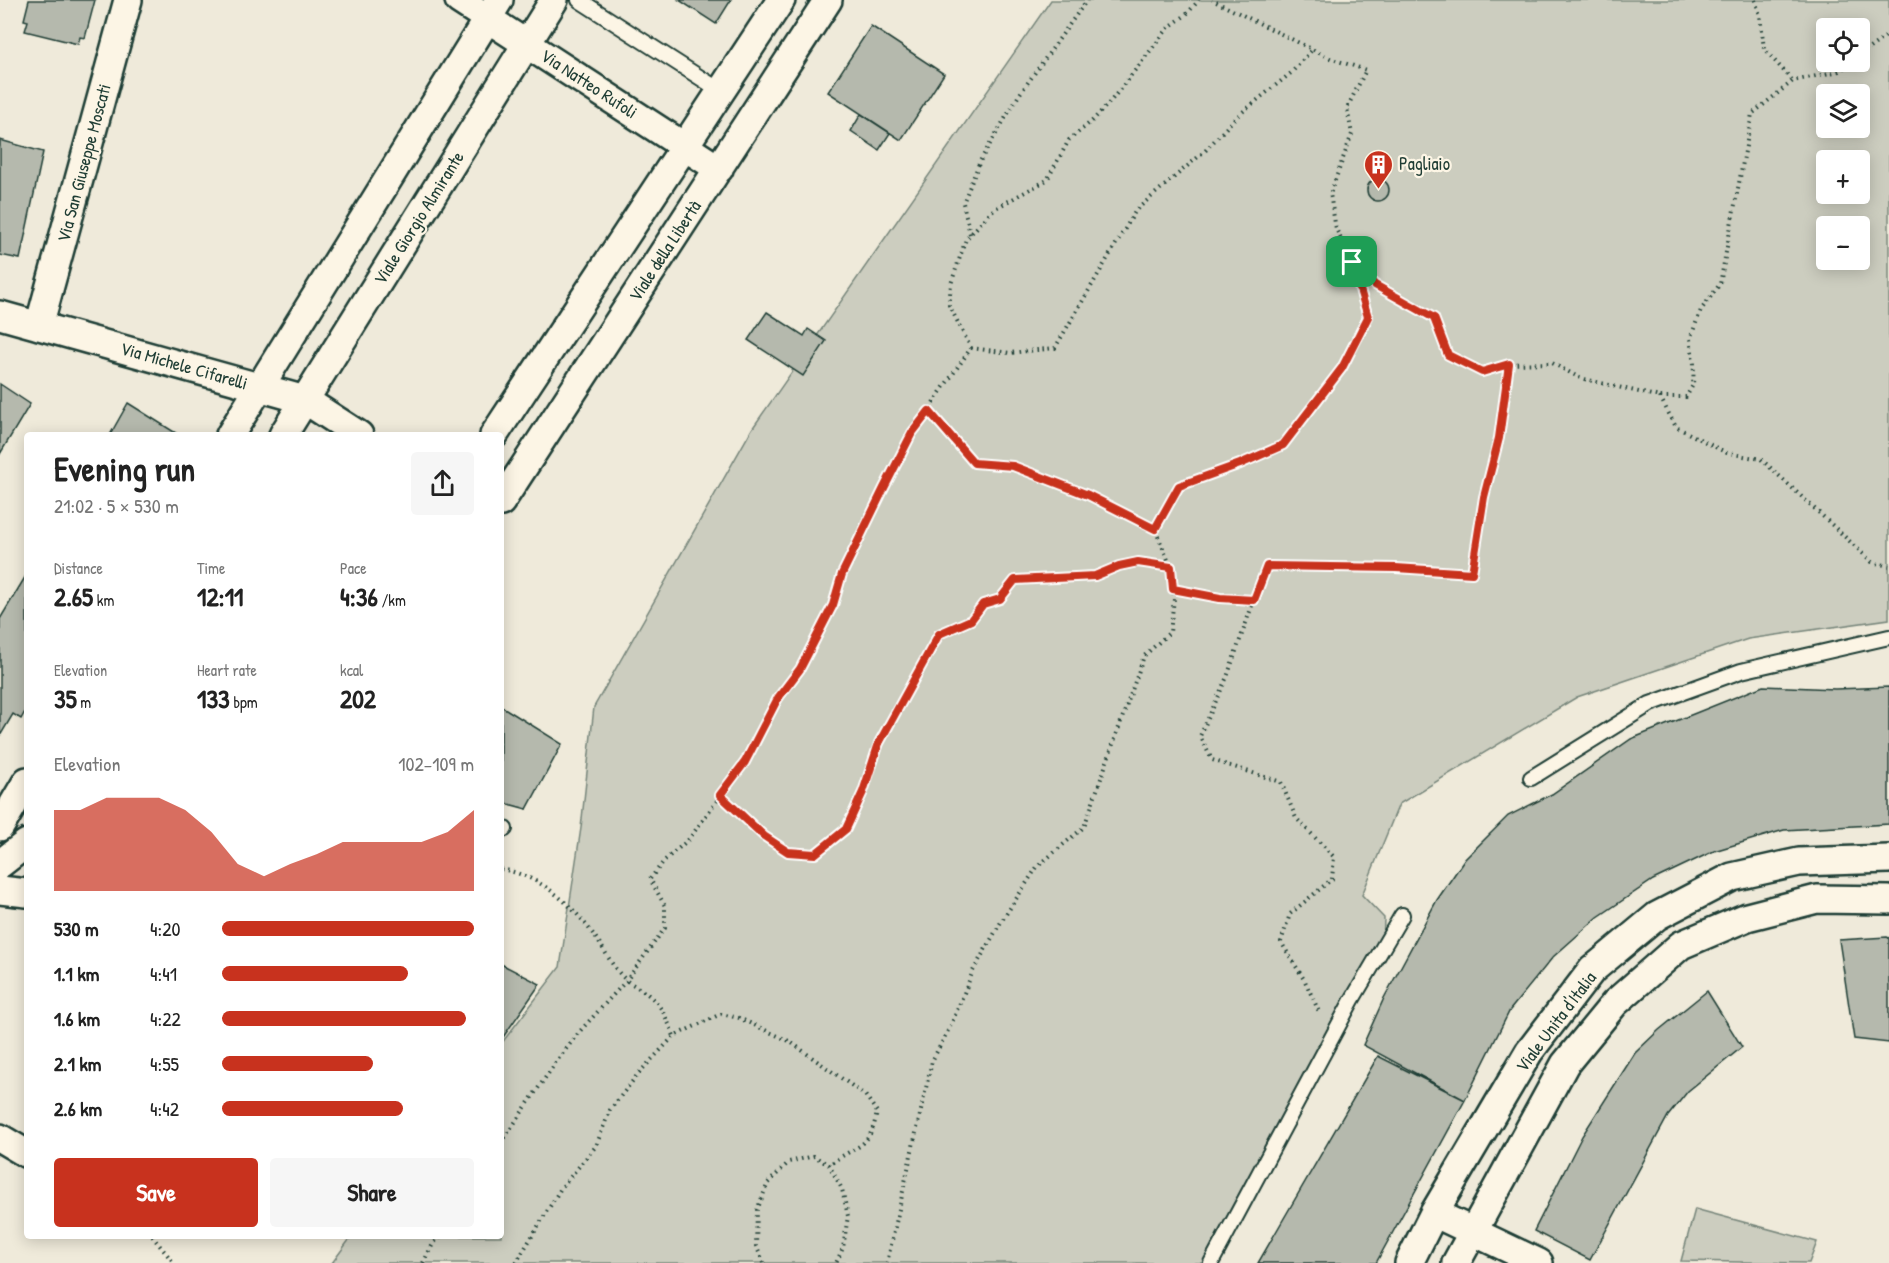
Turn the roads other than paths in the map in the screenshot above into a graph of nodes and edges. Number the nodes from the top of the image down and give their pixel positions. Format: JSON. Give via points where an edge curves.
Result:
{"nodes":[{"id":1,"x":128,"y":0,"type":"edge"},
{"id":2,"x":459,"y":0,"type":"edge"},
{"id":3,"x":554,"y":0,"type":"edge"},
{"id":4,"x":579,"y":0,"type":"edge"},
{"id":5,"x":781,"y":0,"type":"edge"},
{"id":6,"x":828,"y":0,"type":"edge"},
{"id":7,"x":493,"y":9,"type":"edge"},
{"id":8,"x":527,"y":44,"type":"junction"},
{"id":9,"x":721,"y":91,"type":"junction"},
{"id":10,"x":685,"y":146,"type":"junction"},
{"id":11,"x":719,"y":169,"type":"junction"},
{"id":12,"x":0,"y":315,"type":"edge"},
{"id":13,"x":39,"y":326,"type":"junction"},
{"id":14,"x":258,"y":386,"type":"junction"},
{"id":15,"x":305,"y":400,"type":"junction"},
{"id":16,"x":232,"y":432,"type":"edge"},
{"id":17,"x":285,"y":432,"type":"edge"},
{"id":18,"x":354,"y":432,"type":"edge"},
{"id":19,"x":496,"y":432,"type":"edge"},
{"id":20,"x":504,"y":497,"type":"edge"},
{"id":21,"x":1889,"y":638,"type":"edge"},
{"id":22,"x":1531,"y":778,"type":"dead end"},
{"id":23,"x":24,"y":786,"type":"edge"},
{"id":24,"x":0,"y":827,"type":"edge"},
{"id":25,"x":0,"y":837,"type":"edge"},
{"id":26,"x":24,"y":841,"type":"edge"},
{"id":27,"x":24,"y":844,"type":"edge"},
{"id":28,"x":1889,"y":858,"type":"edge"},
{"id":29,"x":0,"y":864,"type":"edge"},
{"id":30,"x":0,"y":890,"type":"edge"},
{"id":31,"x":24,"y":893,"type":"edge"},
{"id":32,"x":1889,"y":900,"type":"edge"},
{"id":33,"x":1402,"y":915,"type":"dead end"},
{"id":34,"x":0,"y":1138,"type":"edge"},
{"id":35,"x":24,"y":1152,"type":"edge"},
{"id":36,"x":1434,"y":1213,"type":"junction"},
{"id":37,"x":1473,"y":1231,"type":"junction"},
{"id":38,"x":1211,"y":1263,"type":"edge"},
{"id":39,"x":1409,"y":1263,"type":"edge"},
{"id":40,"x":1456,"y":1263,"type":"edge"},
{"id":41,"x":1539,"y":1263,"type":"edge"}],
"edges":[{"from":1,"to":13,"type":"street","name":"Via San Giuseppe Moscati"},
{"from":2,"to":7,"type":"street","name":"Via Natteo Rufoli"},
{"from":3,"to":8,"type":"street","name":"Viale Giorgio Almirante"},
{"from":4,"to":9,"type":"lane"},
{"from":5,"to":9,"type":"street"},
{"from":6,"to":11,"type":"street","name":"Viale della Libertà"},
{"from":7,"to":8,"type":"street","name":"Via Natteo Rufoli"},
{"from":7,"to":14,"type":"street"},
{"from":8,"to":10,"type":"street","name":"Via Natteo Rufoli"},
{"from":8,"to":15,"type":"street","name":"Viale Giorgio Almirante"},
{"from":9,"to":10,"type":"street"},
{"from":10,"to":11,"type":"street","name":"Via Natteo Rufoli"},
{"from":10,"to":19,"type":"street"},
{"from":11,"to":20,"type":"street","name":"Viale della Libertà"},
{"from":12,"to":13,"type":"street","name":"Via Michele Cifarelli"},
{"from":13,"to":14,"type":"street","name":"Via Michele Cifarelli"},
{"from":14,"to":15,"type":"street","name":"Via Michele Cifarelli"},
{"from":14,"to":16,"type":"street"},
{"from":15,"to":17,"type":"street","name":"Viale Giorgio Almirante"},
{"from":15,"to":18,"type":"street","name":"Via Michele Cifarelli"},
{"from":21,"to":22,"type":"lane","via":[[1741,671],[1650,704]]},
{"from":23,"to":24,"type":"street"},
{"from":25,"to":26,"type":"street"},
{"from":27,"to":29,"type":"street"},
{"from":28,"to":36,"type":"street","name":"Viale Unita d'Italia","via":[[1799,862],[1732,877],[1657,916],[1592,970],[1529,1052]]},
{"from":30,"to":31,"type":"street"},
{"from":32,"to":37,"type":"street","name":"Viale Unita d'Italia","via":[[1817,899],[1747,917],[1681,945],[1615,1003],[1565,1064]]},
{"from":33,"to":38,"type":"lane"},
{"from":34,"to":35,"type":"street"},
{"from":36,"to":37,"type":"street"},
{"from":36,"to":39,"type":"street","name":"Viale Unita d'Italia"},
{"from":37,"to":40,"type":"street","name":"Viale Unita d'Italia"},
{"from":37,"to":41,"type":"street"}]}
